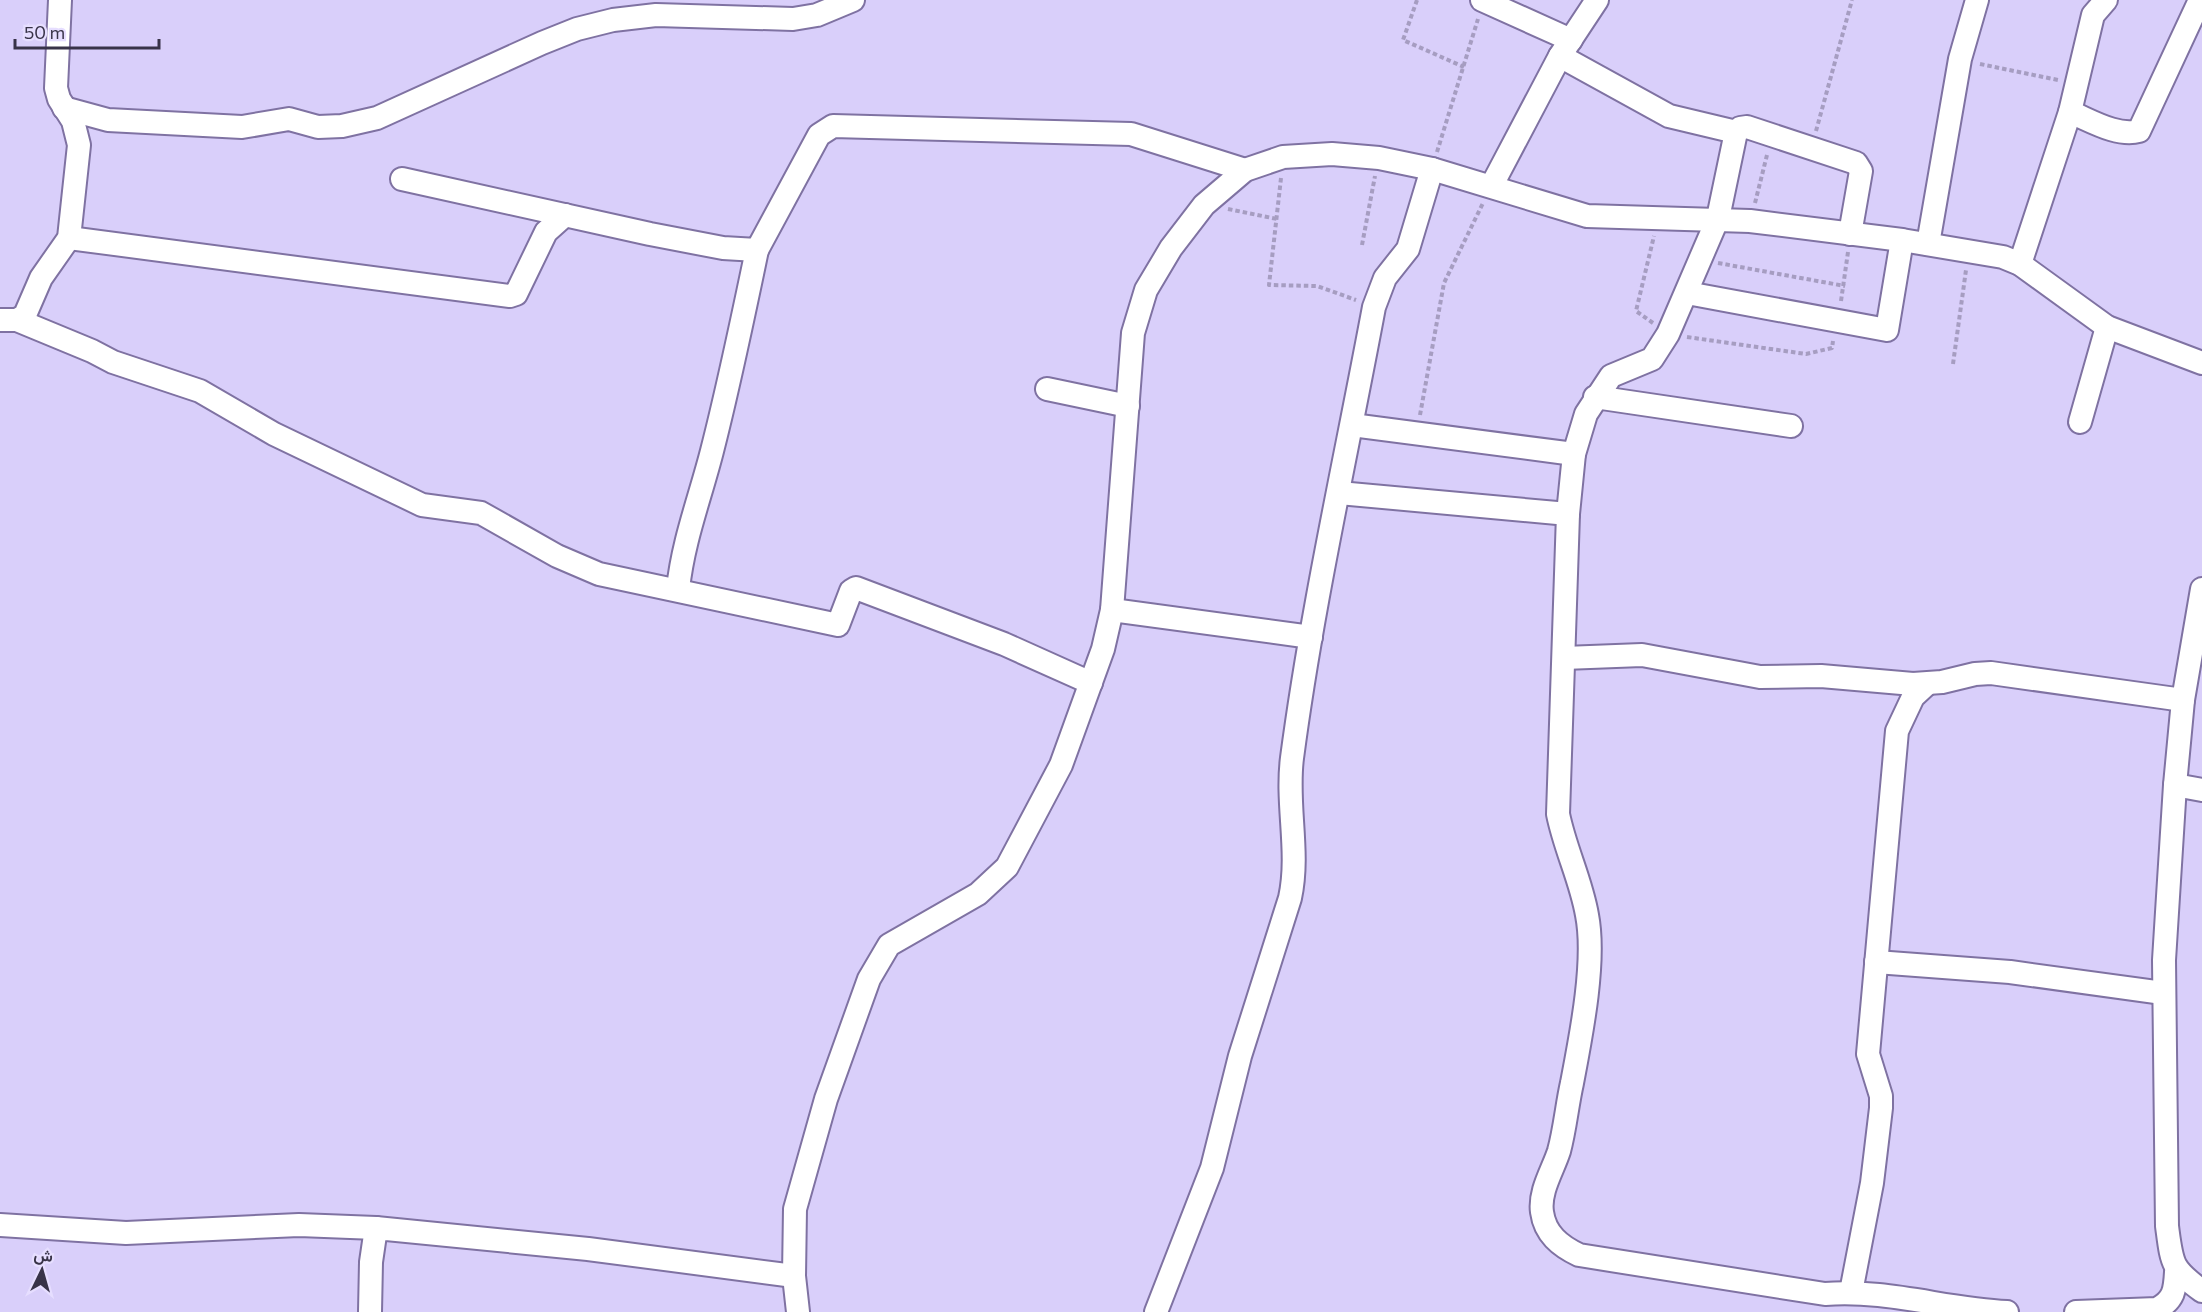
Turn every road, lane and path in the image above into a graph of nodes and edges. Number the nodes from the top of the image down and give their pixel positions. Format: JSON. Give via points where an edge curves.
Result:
{"nodes":[{"id":1,"x":60,"y":0,"type":"edge"},
{"id":2,"x":853,"y":0,"type":"edge"},
{"id":3,"x":1417,"y":0,"type":"edge"},
{"id":4,"x":1483,"y":0,"type":"edge"},
{"id":5,"x":1597,"y":0,"type":"edge"},
{"id":6,"x":1852,"y":0,"type":"edge"},
{"id":7,"x":1977,"y":0,"type":"edge"},
{"id":8,"x":2098,"y":5,"type":"edge"},
{"id":9,"x":655,"y":7,"type":"edge"},
{"id":10,"x":2199,"y":8,"type":"edge"},
{"id":11,"x":1565,"y":48,"type":"junction"},
{"id":12,"x":1960,"y":60,"type":"junction"},
{"id":13,"x":1464,"y":67,"type":"junction"},
{"id":14,"x":2076,"y":84,"type":"junction"},
{"id":15,"x":64,"y":108,"type":"junction"},
{"id":16,"x":2070,"y":112,"type":"junction"},
{"id":17,"x":1736,"y":132,"type":"junction"},
{"id":18,"x":1772,"y":136,"type":"junction"},
{"id":19,"x":1811,"y":149,"type":"junction"},
{"id":20,"x":1282,"y":157,"type":"junction"},
{"id":21,"x":1379,"y":158,"type":"junction"},
{"id":22,"x":1432,"y":168,"type":"junction"},
{"id":23,"x":1245,"y":170,"type":"junction"},
{"id":24,"x":402,"y":179,"type":"dead end"},
{"id":25,"x":1492,"y":185,"type":"junction"},
{"id":26,"x":1204,"y":205,"type":"junction"},
{"id":27,"x":565,"y":215,"type":"junction"},
{"id":28,"x":1658,"y":216,"type":"junction"},
{"id":29,"x":1718,"y":218,"type":"junction"},
{"id":30,"x":1277,"y":219,"type":"junction"},
{"id":31,"x":1750,"y":221,"type":"junction"},
{"id":32,"x":1850,"y":234,"type":"junction"},
{"id":33,"x":69,"y":238,"type":"junction"},
{"id":34,"x":1902,"y":240,"type":"junction"},
{"id":35,"x":1928,"y":244,"type":"junction"},
{"id":36,"x":1362,"y":245,"type":"dead end"},
{"id":37,"x":757,"y":250,"type":"junction"},
{"id":38,"x":1969,"y":251,"type":"junction"},
{"id":39,"x":1702,"y":260,"type":"junction"},
{"id":40,"x":2020,"y":264,"type":"junction"},
{"id":41,"x":1687,"y":293,"type":"junction"},
{"id":42,"x":0,"y":304,"type":"edge"},
{"id":43,"x":1374,"y":307,"type":"junction"},
{"id":44,"x":16,"y":316,"type":"edge"},
{"id":45,"x":1836,"y":321,"type":"junction"},
{"id":46,"x":2107,"y":327,"type":"junction"},
{"id":47,"x":1668,"y":334,"type":"junction"},
{"id":48,"x":2202,"y":363,"type":"edge"},
{"id":49,"x":1953,"y":364,"type":"dead end"},
{"id":50,"x":1047,"y":389,"type":"dead end"},
{"id":51,"x":1595,"y":397,"type":"junction"},
{"id":52,"x":1128,"y":406,"type":"junction"},
{"id":53,"x":2080,"y":422,"type":"dead end"},
{"id":54,"x":1352,"y":425,"type":"junction"},
{"id":55,"x":1791,"y":426,"type":"dead end"},
{"id":56,"x":1417,"y":434,"type":"junction"},
{"id":57,"x":1574,"y":454,"type":"junction"},
{"id":58,"x":1339,"y":493,"type":"junction"},
{"id":59,"x":1568,"y":514,"type":"junction"},
{"id":60,"x":678,"y":589,"type":"junction"},
{"id":61,"x":2202,"y":589,"type":"edge"},
{"id":62,"x":1112,"y":610,"type":"junction"},
{"id":63,"x":1311,"y":637,"type":"junction"},
{"id":64,"x":1564,"y":658,"type":"junction"},
{"id":65,"x":1091,"y":683,"type":"junction"},
{"id":66,"x":1927,"y":684,"type":"junction"},
{"id":67,"x":2183,"y":700,"type":"junction"},
{"id":68,"x":2175,"y":784,"type":"junction"},
{"id":69,"x":2202,"y":790,"type":"edge"},
{"id":70,"x":1876,"y":962,"type":"junction"},
{"id":71,"x":2163,"y":993,"type":"junction"},
{"id":72,"x":0,"y":1225,"type":"edge"},
{"id":73,"x":376,"y":1228,"type":"junction"},
{"id":74,"x":2176,"y":1272,"type":"junction"},
{"id":75,"x":794,"y":1276,"type":"junction"},
{"id":76,"x":2202,"y":1291,"type":"edge"},
{"id":77,"x":1851,"y":1292,"type":"junction"},
{"id":78,"x":1822,"y":1303,"type":"edge"},
{"id":79,"x":370,"y":1312,"type":"edge"},
{"id":80,"x":798,"y":1312,"type":"edge"},
{"id":81,"x":1156,"y":1312,"type":"edge"},
{"id":82,"x":2007,"y":1312,"type":"edge"},
{"id":83,"x":2076,"y":1312,"type":"edge"}],
"edges":[{"from":1,"to":15,"type":"street","via":[[56,88]]},
{"from":2,"to":9,"type":"street","via":[[817,15],[793,19]]},
{"from":3,"to":13,"type":"path","via":[[1403,40]]},
{"from":4,"to":11,"type":"street"},
{"from":4,"to":13,"type":"path"},
{"from":5,"to":11,"type":"street"},
{"from":6,"to":19,"type":"path"},
{"from":7,"to":12,"type":"street"},
{"from":8,"to":14,"type":"street"},
{"from":9,"to":15,"type":"street","via":[[577,29],[377,118],[342,126],[318,127],[289,119],[242,127],[108,120]]},
{"from":10,"to":16,"type":"street","via":[[2139,131],[2118,131]]},
{"from":11,"to":17,"type":"street","via":[[1670,117]]},
{"from":11,"to":25,"type":"street"},
{"from":12,"to":14,"type":"path"},
{"from":12,"to":35,"type":"street"},
{"from":13,"to":22,"type":"path"},
{"from":14,"to":16,"type":"street"},
{"from":15,"to":33,"type":"street","via":[[74,121],[79,145]]},
{"from":16,"to":40,"type":"street"},
{"from":17,"to":18,"type":"street","via":[[1747,127]]},
{"from":17,"to":29,"type":"street"},
{"from":18,"to":19,"type":"street"},
{"from":18,"to":31,"type":"path"},
{"from":19,"to":32,"type":"street","via":[[1860,166]]},
{"from":20,"to":21,"type":"street","via":[[1332,154]]},
{"from":20,"to":23,"type":"street"},
{"from":20,"to":30,"type":"path"},
{"from":21,"to":22,"type":"street"},
{"from":21,"to":36,"type":"path"},
{"from":22,"to":25,"type":"street"},
{"from":22,"to":43,"type":"street","via":[[1408,249],[1385,278]]},
{"from":23,"to":26,"type":"street"},
{"from":23,"to":37,"type":"street","via":[[1131,134],[833,126],[819,135]]},
{"from":24,"to":27,"type":"street"},
{"from":25,"to":28,"type":"street","via":[[1587,216]]},
{"from":25,"to":56,"type":"path","via":[[1444,283]]},
{"from":26,"to":30,"type":"path"},
{"from":26,"to":52,"type":"street","via":[[1171,248],[1146,290],[1133,333]]},
{"from":27,"to":33,"type":"street","via":[[546,232],[516,294],[510,296]]},
{"from":27,"to":37,"type":"street","via":[[723,248]]},
{"from":28,"to":29,"type":"street"},
{"from":28,"to":47,"type":"path","via":[[1636,311]]},
{"from":29,"to":31,"type":"street"},
{"from":29,"to":39,"type":"street"},
{"from":30,"to":43,"type":"path","via":[[1269,285],[1317,286]]},
{"from":31,"to":32,"type":"street"},
{"from":32,"to":34,"type":"street"},
{"from":32,"to":39,"type":"path","via":[[1845,286]]},
{"from":33,"to":44,"type":"street"},
{"from":34,"to":35,"type":"street"},
{"from":34,"to":45,"type":"street","via":[[1890,327],[1884,331]]},
{"from":35,"to":38,"type":"street"},
{"from":37,"to":60,"type":"street","via":[[723,408],[684,542]]},
{"from":38,"to":40,"type":"street"},
{"from":38,"to":49,"type":"path"},
{"from":39,"to":41,"type":"street"},
{"from":40,"to":46,"type":"street"},
{"from":41,"to":45,"type":"street"},
{"from":41,"to":47,"type":"street"},
{"from":42,"to":44,"type":"street"},
{"from":43,"to":54,"type":"street"},
{"from":44,"to":60,"type":"street","via":[[113,363],[205,394],[274,434],[422,505],[482,513],[573,564],[617,579]]},
{"from":45,"to":47,"type":"path","via":[[1832,348],[1806,354]]},
{"from":46,"to":48,"type":"street"},
{"from":46,"to":53,"type":"street"},
{"from":47,"to":51,"type":"street","via":[[1652,359],[1611,376]]},
{"from":50,"to":52,"type":"street"},
{"from":51,"to":55,"type":"street"},
{"from":51,"to":57,"type":"street"},
{"from":52,"to":62,"type":"street"},
{"from":54,"to":56,"type":"street"},
{"from":54,"to":58,"type":"street"},
{"from":56,"to":57,"type":"street"},
{"from":57,"to":59,"type":"street"},
{"from":58,"to":59,"type":"street"},
{"from":58,"to":63,"type":"street"},
{"from":59,"to":64,"type":"street"},
{"from":60,"to":65,"type":"street","via":[[838,625],[851,591],[856,588],[1004,644]]},
{"from":61,"to":67,"type":"street"},
{"from":62,"to":63,"type":"street"},
{"from":62,"to":65,"type":"street"},
{"from":63,"to":81,"type":"street","via":[[1292,761],[1295,875],[1290,898],[1240,1056],[1212,1168]]},
{"from":64,"to":66,"type":"street","via":[[1642,655],[1760,677],[1821,676]]},
{"from":64,"to":78,"type":"street","via":[[1557,814],[1586,907],[1589,954],[1579,1047],[1559,1151],[1544,1191],[1542,1211],[1548,1230],[1561,1246],[1579,1255]]},
{"from":65,"to":75,"type":"street","via":[[1061,765],[1006,867],[978,894],[895,942],[880,957],[826,1099],[806,1167],[795,1209]]},
{"from":66,"to":67,"type":"street","via":[[1991,673]]},
{"from":66,"to":70,"type":"street","via":[[1913,697],[1897,731]]},
{"from":67,"to":68,"type":"street"},
{"from":68,"to":69,"type":"street"},
{"from":68,"to":71,"type":"street"},
{"from":70,"to":71,"type":"street","via":[[2010,972]]},
{"from":70,"to":77,"type":"street","via":[[1868,1054],[1881,1108],[1872,1184]]},
{"from":71,"to":74,"type":"street","via":[[2167,1226]]},
{"from":72,"to":73,"type":"street","via":[[126,1233],[299,1225]]},
{"from":73,"to":75,"type":"street"},
{"from":73,"to":79,"type":"street"},
{"from":74,"to":76,"type":"street"},
{"from":74,"to":83,"type":"street","via":[[2175,1292],[2168,1303],[2157,1309]]},
{"from":75,"to":80,"type":"street"},
{"from":77,"to":78,"type":"street"},
{"from":77,"to":82,"type":"street","via":[[1975,1311]]}]}
